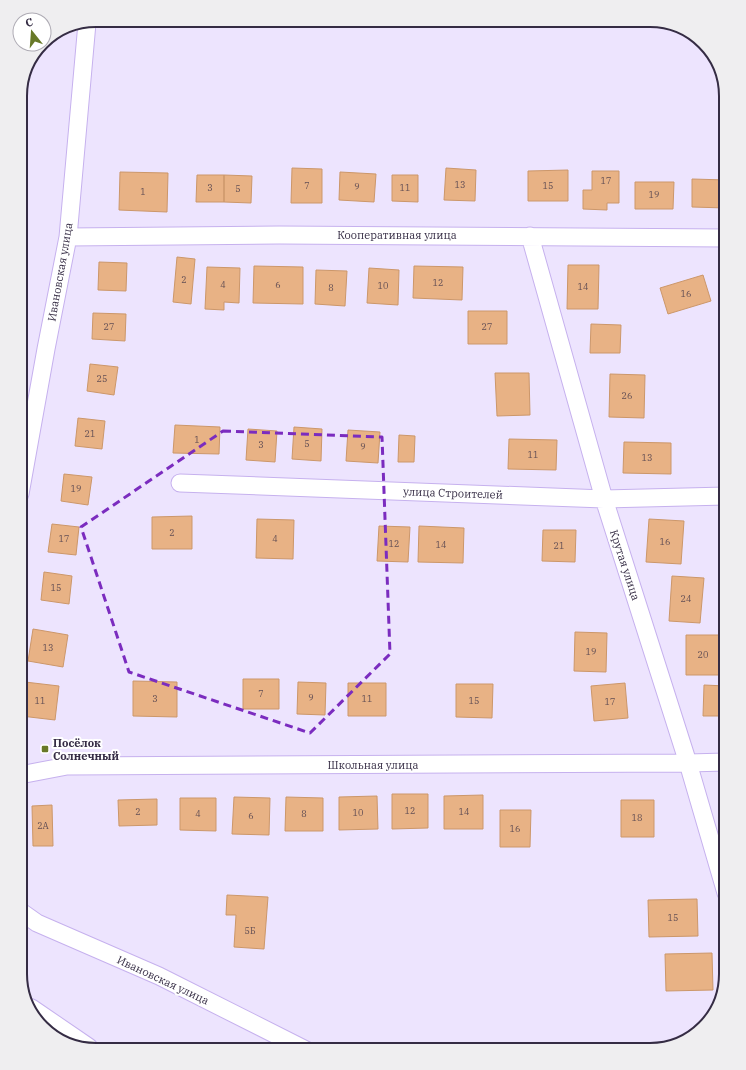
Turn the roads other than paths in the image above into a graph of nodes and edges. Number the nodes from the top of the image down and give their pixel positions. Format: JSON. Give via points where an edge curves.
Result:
{"nodes":[{"id":1,"x":87,"y":28,"type":"edge"},
{"id":2,"x":530,"y":236,"type":"junction"},
{"id":3,"x":68,"y":237,"type":"junction"},
{"id":4,"x":719,"y":238,"type":"edge"},
{"id":5,"x":27,"y":454,"type":"edge"},
{"id":6,"x":180,"y":483,"type":"dead end"},
{"id":7,"x":719,"y":496,"type":"edge"},
{"id":8,"x":604,"y":499,"type":"junction"},
{"id":9,"x":719,"y":762,"type":"edge"},
{"id":10,"x":688,"y":763,"type":"junction"},
{"id":11,"x":27,"y":774,"type":"edge"},
{"id":12,"x":719,"y":869,"type":"edge"},
{"id":13,"x":27,"y":916,"type":"edge"},
{"id":14,"x":44,"y":1019,"type":"edge"},
{"id":15,"x":74,"y":1039,"type":"edge"},
{"id":16,"x":292,"y":1043,"type":"edge"}],
"edges":[{"from":1,"to":3,"type":"street","name":"Ивановская улица"},
{"from":2,"to":3,"type":"street","name":"Кооперативная улица"},
{"from":2,"to":4,"type":"street","name":"Кооперативная улица"},
{"from":2,"to":8,"type":"street","name":"Крутая улица"},
{"from":3,"to":5,"type":"street","name":"Ивановская улица"},
{"from":6,"to":8,"type":"street","name":"улица Строителей"},
{"from":7,"to":8,"type":"street","name":"улица Строителей"},
{"from":8,"to":10,"type":"street","name":"Крутая улица"},
{"from":9,"to":10,"type":"street","name":"Школьная улица"},
{"from":10,"to":11,"type":"street","name":"Школьная улица","via":[[67,766]]},
{"from":10,"to":12,"type":"street","name":"Крутая улица"},
{"from":13,"to":16,"type":"street","name":"Ивановская улица","via":[[37,924],[159,976]]},
{"from":14,"to":15,"type":"highway"}]}
